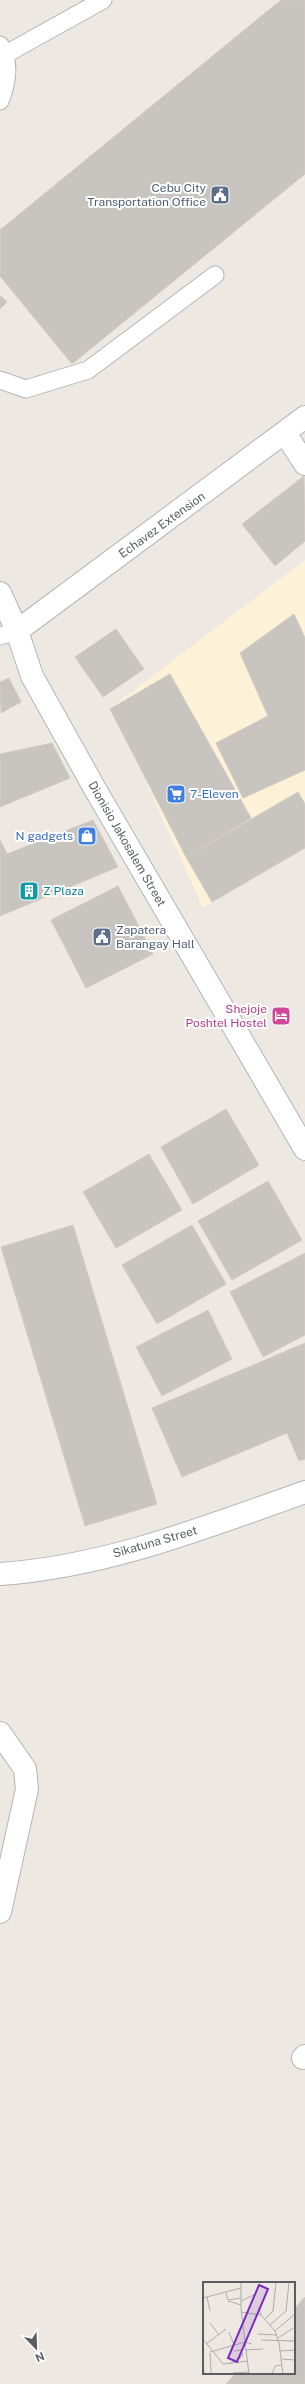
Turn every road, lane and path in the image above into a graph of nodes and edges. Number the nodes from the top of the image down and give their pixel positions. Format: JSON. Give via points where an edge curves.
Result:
{"nodes":[{"id":1,"x":103,"y":0,"type":"edge"},
{"id":2,"x":3,"y":50,"type":"edge"},
{"id":3,"x":0,"y":101,"type":"edge"},
{"id":4,"x":215,"y":274,"type":"dead end"},
{"id":5,"x":0,"y":380,"type":"edge"},
{"id":6,"x":305,"y":417,"type":"edge"},
{"id":7,"x":285,"y":433,"type":"junction"},
{"id":8,"x":305,"y":464,"type":"edge"},
{"id":9,"x":0,"y":593,"type":"edge"},
{"id":10,"x":9,"y":634,"type":"edge"},
{"id":11,"x":305,"y":1150,"type":"edge"},
{"id":12,"x":305,"y":1492,"type":"edge"},
{"id":13,"x":0,"y":1574,"type":"edge"},
{"id":14,"x":0,"y":1733,"type":"edge"},
{"id":15,"x":0,"y":1912,"type":"edge"}],
"edges":[{"from":1,"to":2,"type":"lane"},
{"from":2,"to":3,"type":"lane","via":[[6,86]]},
{"from":4,"to":5,"type":"lane","via":[[88,370],[26,389]]},
{"from":6,"to":7,"type":"street","name":"Echavez Extension"},
{"from":7,"to":8,"type":"street"},
{"from":7,"to":10,"type":"street","name":"Echavez Extension"},
{"from":9,"to":10,"type":"street","name":"Dionisio Jakosalem Street"},
{"from":10,"to":11,"type":"street","name":"Dionisio Jakosalem Street","via":[[95,789]]},
{"from":12,"to":13,"type":"street","name":"Sikatuna Street","via":[[174,1539],[91,1560],[24,1573]]},
{"from":14,"to":15,"type":"street","via":[[25,1769],[27,1789]]}]}
